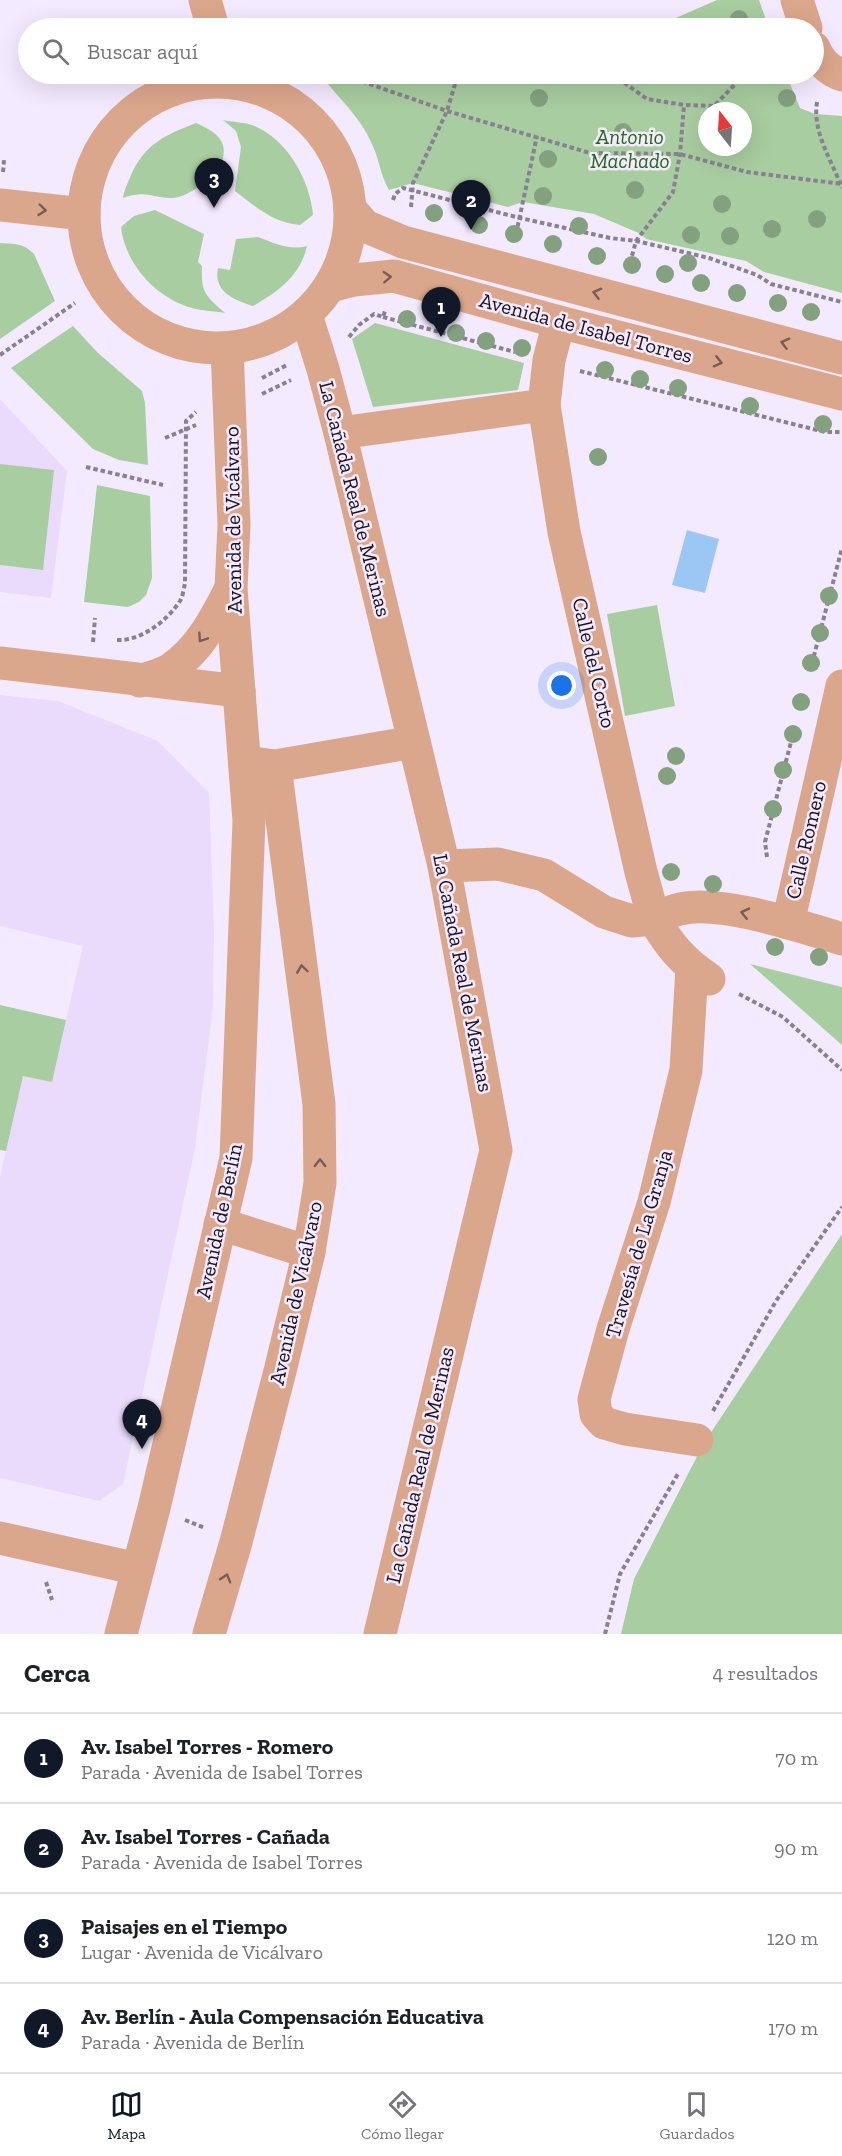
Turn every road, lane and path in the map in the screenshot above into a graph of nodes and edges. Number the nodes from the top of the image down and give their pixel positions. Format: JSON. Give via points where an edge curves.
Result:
{"nodes":[{"id":1,"x":205,"y":0,"type":"edge"},
{"id":2,"x":797,"y":0,"type":"edge"},
{"id":3,"x":210,"y":18,"type":"edge"},
{"id":4,"x":803,"y":18,"type":"edge"},
{"id":5,"x":179,"y":84,"type":"edge"},
{"id":6,"x":255,"y":84,"type":"edge"},
{"id":7,"x":370,"y":84,"type":"edge"},
{"id":8,"x":455,"y":84,"type":"edge"},
{"id":9,"x":626,"y":84,"type":"edge"},
{"id":10,"x":735,"y":84,"type":"edge"},
{"id":11,"x":817,"y":101,"type":"dead end"},
{"id":12,"x":684,"y":105,"type":"junction"},
{"id":13,"x":447,"y":111,"type":"junction"},
{"id":14,"x":537,"y":136,"type":"junction"},
{"id":15,"x":680,"y":154,"type":"junction"},
{"id":16,"x":841,"y":185,"type":"edge"},
{"id":17,"x":413,"y":191,"type":"junction"},
{"id":18,"x":395,"y":194,"type":"dead end"},
{"id":19,"x":0,"y":205,"type":"edge"},
{"id":20,"x":411,"y":207,"type":"dead end"},
{"id":21,"x":350,"y":209,"type":"junction"},
{"id":22,"x":84,"y":214,"type":"junction"},
{"id":23,"x":520,"y":218,"type":"junction"},
{"id":24,"x":516,"y":234,"type":"dead end"},
{"id":25,"x":636,"y":240,"type":"junction"},
{"id":26,"x":630,"y":263,"type":"dead end"},
{"id":27,"x":330,"y":286,"type":"junction"},
{"id":28,"x":842,"y":302,"type":"edge"},
{"id":29,"x":75,"y":303,"type":"dead end"},
{"id":30,"x":306,"y":315,"type":"junction"},
{"id":31,"x":383,"y":317,"type":"dead end"},
{"id":32,"x":559,"y":322,"type":"junction"},
{"id":33,"x":227,"y":348,"type":"junction"},
{"id":34,"x":0,"y":355,"type":"edge"},
{"id":35,"x":842,"y":358,"type":"edge"},
{"id":36,"x":549,"y":360,"type":"junction"},
{"id":37,"x":842,"y":394,"type":"edge"},
{"id":38,"x":544,"y":405,"type":"junction"},
{"id":39,"x":186,"y":429,"type":"dead end"},
{"id":40,"x":842,"y":432,"type":"edge"},
{"id":41,"x":340,"y":433,"type":"junction"},
{"id":42,"x":165,"y":438,"type":"dead end"},
{"id":43,"x":86,"y":467,"type":"dead end"},
{"id":44,"x":163,"y":485,"type":"dead end"},
{"id":45,"x":231,"y":588,"type":"junction"},
{"id":46,"x":0,"y":663,"type":"edge"},
{"id":47,"x":140,"y":681,"type":"junction"},
{"id":48,"x":842,"y":686,"type":"edge"},
{"id":49,"x":239,"y":691,"type":"junction"},
{"id":50,"x":414,"y":742,"type":"junction"},
{"id":51,"x":260,"y":764,"type":"junction"},
{"id":52,"x":444,"y":866,"type":"junction"},
{"id":53,"x":654,"y":919,"type":"junction"},
{"id":54,"x":788,"y":923,"type":"junction"},
{"id":55,"x":842,"y":939,"type":"edge"},
{"id":56,"x":701,"y":974,"type":"junction"},
{"id":57,"x":842,"y":1070,"type":"edge"},
{"id":58,"x":220,"y":1224,"type":"junction"},
{"id":59,"x":309,"y":1252,"type":"junction"},
{"id":60,"x":697,"y":1440,"type":"dead end"},
{"id":61,"x":154,"y":1508,"type":"junction"},
{"id":62,"x":0,"y":1538,"type":"edge"},
{"id":63,"x":236,"y":1542,"type":"junction"},
{"id":64,"x":138,"y":1569,"type":"junction"},
{"id":65,"x":121,"y":1634,"type":"edge"},
{"id":66,"x":209,"y":1634,"type":"edge"},
{"id":67,"x":380,"y":1634,"type":"edge"}],
"edges":[{"from":1,"to":3,"type":"street"},
{"from":2,"to":4,"type":"street"},
{"from":5,"to":22,"type":"street","via":[[140,106],[105,143],[86,188]]},
{"from":6,"to":21,"type":"street","via":[[291,104],[321,132],[342,168]]},
{"from":7,"to":13,"type":"path"},
{"from":8,"to":13,"type":"path"},
{"from":9,"to":12,"type":"path","via":[[647,99]]},
{"from":10,"to":12,"type":"path","via":[[714,106]]},
{"from":11,"to":16,"type":"path","via":[[819,130]]},
{"from":12,"to":15,"type":"path"},
{"from":13,"to":14,"type":"path"},
{"from":13,"to":17,"type":"path","via":[[413,183]]},
{"from":14,"to":15,"type":"path","via":[[590,153]]},
{"from":14,"to":23,"type":"path"},
{"from":15,"to":16,"type":"path","via":[[747,172]]},
{"from":15,"to":25,"type":"path","via":[[673,192]]},
{"from":17,"to":18,"type":"path","via":[[403,188]]},
{"from":17,"to":20,"type":"path"},
{"from":17,"to":23,"type":"path"},
{"from":19,"to":22,"type":"street","one_way":true},
{"from":21,"to":27,"type":"street","via":[[342,262]]},
{"from":35,"to":21,"type":"street","name":"Avenida de Isabel Torres","one_way":true,"via":[[403,242],[365,226]]},
{"from":22,"to":33,"type":"street","via":[[85,235],[95,267],[111,296],[126,312],[153,331],[183,344]]},
{"from":23,"to":24,"type":"path"},
{"from":23,"to":25,"type":"path"},
{"from":25,"to":26,"type":"path"},
{"from":25,"to":28,"type":"path","via":[[709,258],[771,284]]},
{"from":27,"to":30,"type":"street"},
{"from":27,"to":32,"type":"street","name":"Avenida de Isabel Torres","one_way":true,"via":[[394,276]]},
{"from":29,"to":34,"type":"path"},
{"from":30,"to":33,"type":"street","via":[[269,337]]},
{"from":30,"to":41,"type":"street","name":"La Cañada Real de Merinas"},
{"from":31,"to":36,"type":"path"},
{"from":32,"to":36,"type":"street","name":"Calle del Corto"},
{"from":32,"to":37,"type":"street","name":"Avenida de Isabel Torres","one_way":true},
{"from":33,"to":45,"type":"street","name":"Avenida de Vicálvaro","via":[[234,525]]},
{"from":36,"to":38,"type":"street","name":"Calle del Corto"},
{"from":36,"to":40,"type":"path","via":[[825,432]]},
{"from":38,"to":41,"type":"street"},
{"from":38,"to":53,"type":"street","name":"Calle del Corto","via":[[564,532]]},
{"from":39,"to":42,"type":"path"},
{"from":41,"to":50,"type":"street","name":"La Cañada Real de Merinas"},
{"from":43,"to":44,"type":"path"},
{"from":45,"to":47,"type":"street","one_way":true,"via":[[197,646],[170,670]]},
{"from":45,"to":49,"type":"street","name":"Avenida de Vicálvaro"},
{"from":46,"to":47,"type":"street"},
{"from":47,"to":49,"type":"street"},
{"from":48,"to":54,"type":"street","name":"Calle Romero"},
{"from":49,"to":51,"type":"street","name":"Avenida de Berlín"},
{"from":50,"to":51,"type":"street"},
{"from":50,"to":52,"type":"street","name":"La Cañada Real de Merinas"},
{"from":51,"to":58,"type":"street","name":"Avenida de Berlín","via":[[249,821],[236,1158]]},
{"from":59,"to":51,"type":"street","name":"Avenida de Vicálvaro","one_way":true,"via":[[320,1183],[320,1104]]},
{"from":52,"to":53,"type":"street","via":[[498,864],[544,875],[604,912],[632,921]]},
{"from":52,"to":67,"type":"street","name":"La Cañada Real de Merinas","via":[[496,1150]]},
{"from":54,"to":53,"type":"street","one_way":true,"via":[[717,907],[681,908]]},
{"from":53,"to":56,"type":"street","name":"Calle del Corto","via":[[668,943]]},
{"from":54,"to":55,"type":"street"},
{"from":56,"to":57,"type":"path","via":[[783,1017]]},
{"from":56,"to":60,"type":"street","name":"Travesía de La Granja","via":[[686,1070],[654,1202],[594,1399],[596,1414],[604,1423]]},
{"from":58,"to":59,"type":"street"},
{"from":58,"to":61,"type":"street","name":"Avenida de Berlín"},
{"from":59,"to":63,"type":"street","name":"Avenida de Vicálvaro"},
{"from":61,"to":63,"type":"path"},
{"from":61,"to":64,"type":"street","name":"Avenida de Berlín"},
{"from":62,"to":64,"type":"street"},
{"from":66,"to":63,"type":"street","name":"Avenida de Vicálvaro","one_way":true},
{"from":64,"to":65,"type":"street","name":"Avenida de Berlín"}]}
